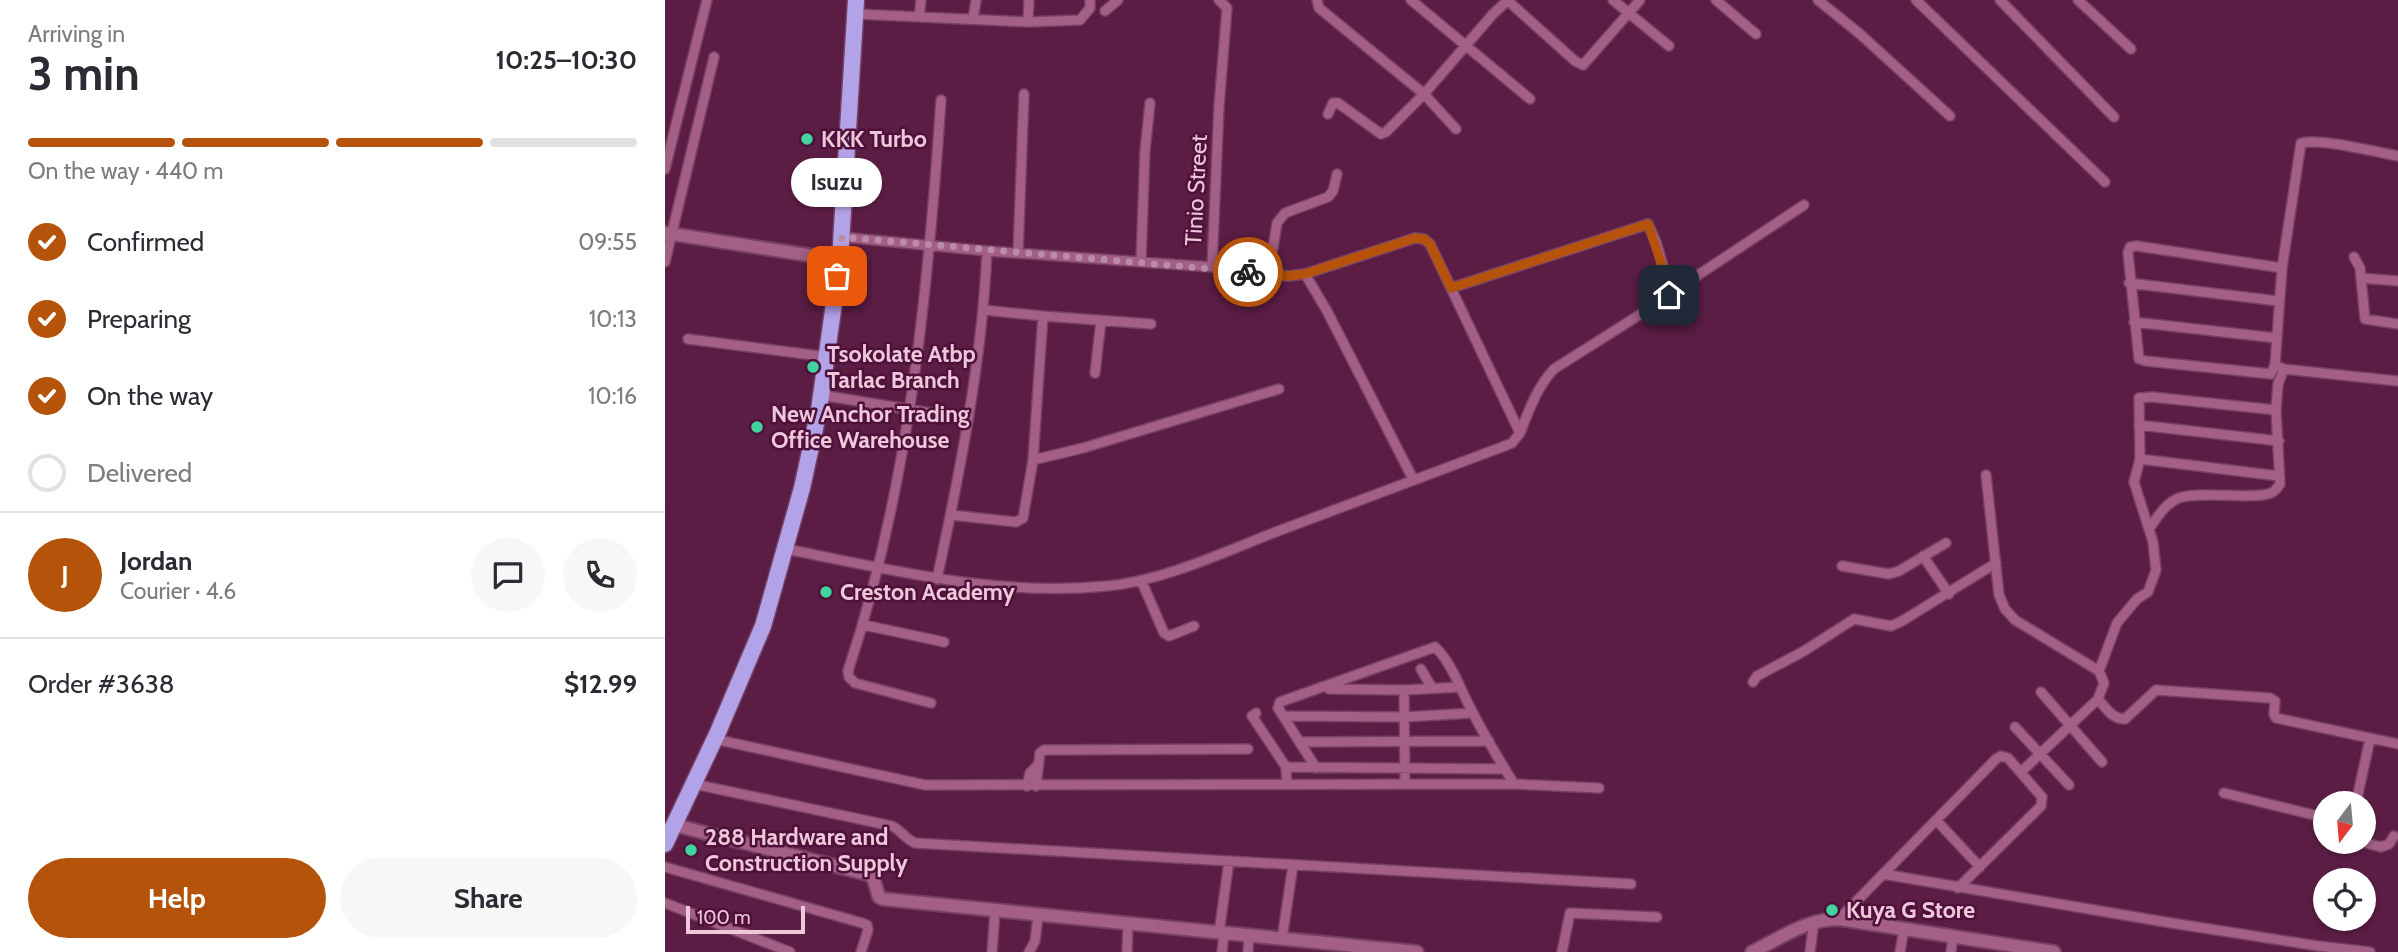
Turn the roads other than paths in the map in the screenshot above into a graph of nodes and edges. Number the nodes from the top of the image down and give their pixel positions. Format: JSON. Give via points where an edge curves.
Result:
{"nodes":[{"id":1,"x":707,"y":0,"type":"edge"},
{"id":2,"x":921,"y":0,"type":"edge"},
{"id":3,"x":976,"y":0,"type":"edge"},
{"id":4,"x":1029,"y":0,"type":"edge"},
{"id":5,"x":1090,"y":0,"type":"edge"},
{"id":6,"x":1118,"y":0,"type":"edge"},
{"id":7,"x":1219,"y":0,"type":"edge"},
{"id":8,"x":1317,"y":0,"type":"edge"},
{"id":9,"x":1411,"y":0,"type":"edge"},
{"id":10,"x":1508,"y":0,"type":"edge"},
{"id":11,"x":1613,"y":0,"type":"edge"},
{"id":12,"x":1640,"y":0,"type":"edge"},
{"id":13,"x":1717,"y":0,"type":"edge"},
{"id":14,"x":1818,"y":0,"type":"edge"},
{"id":15,"x":1916,"y":0,"type":"edge"},
{"id":16,"x":2000,"y":0,"type":"edge"},
{"id":17,"x":2078,"y":0,"type":"edge"},
{"id":18,"x":856,"y":7,"type":"edge"},
{"id":19,"x":1105,"y":11,"type":"dead end"},
{"id":20,"x":1628,"y":13,"type":"junction"},
{"id":21,"x":919,"y":18,"type":"junction"},
{"id":22,"x":973,"y":19,"type":"junction"},
{"id":23,"x":1028,"y":22,"type":"junction"},
{"id":24,"x":1756,"y":34,"type":"dead end"},
{"id":25,"x":1466,"y":46,"type":"junction"},
{"id":26,"x":1669,"y":46,"type":"dead end"},
{"id":27,"x":2131,"y":49,"type":"dead end"},
{"id":28,"x":714,"y":57,"type":"dead end"},
{"id":29,"x":1024,"y":94,"type":"dead end"},
{"id":30,"x":1424,"y":94,"type":"junction"},
{"id":31,"x":1530,"y":99,"type":"dead end"},
{"id":32,"x":941,"y":100,"type":"dead end"},
{"id":33,"x":1150,"y":103,"type":"dead end"},
{"id":34,"x":1328,"y":114,"type":"dead end"},
{"id":35,"x":1950,"y":116,"type":"dead end"},
{"id":36,"x":2114,"y":117,"type":"dead end"},
{"id":37,"x":1457,"y":129,"type":"dead end"},
{"id":38,"x":2398,"y":156,"type":"edge"},
{"id":39,"x":665,"y":169,"type":"edge"},
{"id":40,"x":1337,"y":174,"type":"dead end"},
{"id":41,"x":2105,"y":182,"type":"dead end"},
{"id":42,"x":1804,"y":205,"type":"dead end"},
{"id":43,"x":668,"y":234,"type":"edge"},
{"id":44,"x":842,"y":237,"type":"junction"},
{"id":45,"x":932,"y":247,"type":"junction"},
{"id":46,"x":987,"y":251,"type":"junction"},
{"id":47,"x":1018,"y":253,"type":"junction"},
{"id":48,"x":2354,"y":257,"type":"dead end"},
{"id":49,"x":840,"y":260,"type":"junction"},
{"id":50,"x":1140,"y":261,"type":"junction"},
{"id":51,"x":665,"y":262,"type":"edge"},
{"id":52,"x":1212,"y":267,"type":"junction"},
{"id":53,"x":2282,"y":268,"type":"junction"},
{"id":54,"x":1263,"y":274,"type":"junction"},
{"id":55,"x":1305,"y":274,"type":"junction"},
{"id":56,"x":2361,"y":278,"type":"junction"},
{"id":57,"x":2398,"y":281,"type":"edge"},
{"id":58,"x":2129,"y":283,"type":"junction"},
{"id":59,"x":1451,"y":288,"type":"junction"},
{"id":60,"x":1671,"y":293,"type":"junction"},
{"id":61,"x":2278,"y":301,"type":"junction"},
{"id":62,"x":985,"y":310,"type":"junction"},
{"id":63,"x":1043,"y":316,"type":"junction"},
{"id":64,"x":1101,"y":321,"type":"junction"},
{"id":65,"x":2134,"y":322,"type":"junction"},
{"id":66,"x":1151,"y":324,"type":"dead end"},
{"id":67,"x":2398,"y":324,"type":"edge"},
{"id":68,"x":2276,"y":338,"type":"junction"},
{"id":69,"x":688,"y":339,"type":"dead end"},
{"id":70,"x":828,"y":357,"type":"junction"},
{"id":71,"x":2279,"y":367,"type":"junction"},
{"id":72,"x":1094,"y":373,"type":"dead end"},
{"id":73,"x":2398,"y":381,"type":"edge"},
{"id":74,"x":1279,"y":389,"type":"dead end"},
{"id":75,"x":821,"y":395,"type":"junction"},
{"id":76,"x":2276,"y":410,"type":"junction"},
{"id":77,"x":909,"y":411,"type":"junction"},
{"id":78,"x":968,"y":419,"type":"junction"},
{"id":79,"x":2139,"y":425,"type":"junction"},
{"id":80,"x":1520,"y":433,"type":"junction"},
{"id":81,"x":2279,"y":441,"type":"junction"},
{"id":82,"x":2140,"y":459,"type":"junction"},
{"id":83,"x":1033,"y":460,"type":"junction"},
{"id":84,"x":1986,"y":475,"type":"dead end"},
{"id":85,"x":2279,"y":476,"type":"junction"},
{"id":86,"x":1413,"y":480,"type":"junction"},
{"id":87,"x":951,"y":515,"type":"junction"},
{"id":88,"x":2149,"y":529,"type":"junction"},
{"id":89,"x":1946,"y":543,"type":"dead end"},
{"id":90,"x":786,"y":549,"type":"junction"},
{"id":91,"x":1923,"y":556,"type":"junction"},
{"id":92,"x":1996,"y":563,"type":"junction"},
{"id":93,"x":1842,"y":566,"type":"dead end"},
{"id":94,"x":879,"y":567,"type":"junction"},
{"id":95,"x":937,"y":579,"type":"junction"},
{"id":96,"x":1141,"y":580,"type":"junction"},
{"id":97,"x":1949,"y":594,"type":"junction"},
{"id":98,"x":864,"y":625,"type":"junction"},
{"id":99,"x":1194,"y":626,"type":"dead end"},
{"id":100,"x":944,"y":642,"type":"dead end"},
{"id":101,"x":1421,"y":669,"type":"dead end"},
{"id":102,"x":2099,"y":671,"type":"junction"},
{"id":103,"x":1753,"y":682,"type":"dead end"},
{"id":104,"x":1460,"y":687,"type":"junction"},
{"id":105,"x":1322,"y":688,"type":"junction"},
{"id":106,"x":1432,"y":688,"type":"junction"},
{"id":107,"x":1403,"y":690,"type":"junction"},
{"id":108,"x":2041,"y":692,"type":"dead end"},
{"id":109,"x":2098,"y":699,"type":"junction"},
{"id":110,"x":930,"y":703,"type":"dead end"},
{"id":111,"x":1256,"y":713,"type":"dead end"},
{"id":112,"x":1473,"y":713,"type":"junction"},
{"id":113,"x":1285,"y":716,"type":"junction"},
{"id":114,"x":1404,"y":717,"type":"junction"},
{"id":115,"x":2069,"y":726,"type":"junction"},
{"id":116,"x":2015,"y":727,"type":"dead end"},
{"id":117,"x":715,"y":739,"type":"junction"},
{"id":118,"x":2370,"y":739,"type":"junction"},
{"id":119,"x":1489,"y":741,"type":"junction"},
{"id":120,"x":1301,"y":742,"type":"junction"},
{"id":121,"x":1404,"y":742,"type":"junction"},
{"id":122,"x":2398,"y":744,"type":"edge"},
{"id":123,"x":1248,"y":749,"type":"dead end"},
{"id":124,"x":2040,"y":755,"type":"junction"},
{"id":125,"x":2102,"y":762,"type":"dead end"},
{"id":126,"x":1286,"y":767,"type":"junction"},
{"id":127,"x":1316,"y":768,"type":"junction"},
{"id":128,"x":1404,"y":768,"type":"junction"},
{"id":129,"x":1505,"y":769,"type":"junction"},
{"id":130,"x":2021,"y":772,"type":"junction"},
{"id":131,"x":694,"y":784,"type":"junction"},
{"id":132,"x":1287,"y":784,"type":"junction"},
{"id":133,"x":1405,"y":784,"type":"junction"},
{"id":134,"x":1514,"y":784,"type":"junction"},
{"id":135,"x":2069,"y":785,"type":"dead end"},
{"id":136,"x":1031,"y":786,"type":"junction"},
{"id":137,"x":1599,"y":788,"type":"dead end"},
{"id":138,"x":2359,"y":791,"type":"edge"},
{"id":139,"x":2224,"y":793,"type":"dead end"},
{"id":140,"x":2313,"y":814,"type":"edge"},
{"id":141,"x":1935,"y":820,"type":"junction"},
{"id":142,"x":674,"y":825,"type":"junction"},
{"id":143,"x":2394,"y":836,"type":"dead end"},
{"id":144,"x":665,"y":844,"type":"edge"},
{"id":145,"x":2377,"y":847,"type":"edge"},
{"id":146,"x":1229,"y":861,"type":"junction"},
{"id":147,"x":1293,"y":865,"type":"junction"},
{"id":148,"x":665,"y":867,"type":"edge"},
{"id":149,"x":1980,"y":867,"type":"junction"},
{"id":150,"x":1883,"y":874,"type":"junction"},
{"id":151,"x":1631,"y":884,"type":"dead end"},
{"id":152,"x":1958,"y":888,"type":"junction"},
{"id":153,"x":665,"y":903,"type":"edge"},
{"id":154,"x":995,"y":912,"type":"junction"},
{"id":155,"x":1038,"y":916,"type":"junction"},
{"id":156,"x":1657,"y":917,"type":"dead end"},
{"id":157,"x":1839,"y":919,"type":"junction"},
{"id":158,"x":1814,"y":921,"type":"junction"},
{"id":159,"x":1128,"y":925,"type":"junction"},
{"id":160,"x":1904,"y":929,"type":"junction"},
{"id":161,"x":1221,"y":934,"type":"junction"},
{"id":162,"x":1249,"y":936,"type":"junction"},
{"id":163,"x":1953,"y":936,"type":"junction"},
{"id":164,"x":1282,"y":939,"type":"junction"},
{"id":165,"x":1996,"y":948,"type":"edge"},
{"id":166,"x":1759,"y":950,"type":"edge"},
{"id":167,"x":2047,"y":951,"type":"edge"},
{"id":168,"x":790,"y":952,"type":"edge"},
{"id":169,"x":861,"y":952,"type":"edge"},
{"id":170,"x":992,"y":952,"type":"edge"},
{"id":171,"x":1029,"y":952,"type":"edge"},
{"id":172,"x":1127,"y":952,"type":"edge"},
{"id":173,"x":1222,"y":952,"type":"edge"},
{"id":174,"x":1248,"y":952,"type":"edge"},
{"id":175,"x":1416,"y":952,"type":"edge"},
{"id":176,"x":1562,"y":952,"type":"edge"},
{"id":177,"x":1810,"y":952,"type":"edge"},
{"id":178,"x":1900,"y":952,"type":"edge"},
{"id":179,"x":1951,"y":952,"type":"edge"},
{"id":180,"x":2370,"y":952,"type":"edge"}],
"edges":[{"from":1,"to":39,"type":"street"},
{"from":2,"to":21,"type":"street"},
{"from":3,"to":22,"type":"street"},
{"from":4,"to":23,"type":"street"},
{"from":5,"to":23,"type":"street","via":[[1090,8],[1080,20]]},
{"from":6,"to":19,"type":"street"},
{"from":7,"to":52,"type":"street","name":"Tinio Street","via":[[1227,8]]},
{"from":8,"to":30,"type":"street","via":[[1319,8]]},
{"from":9,"to":25,"type":"street"},
{"from":10,"to":20,"type":"street","via":[[1583,65]]},
{"from":10,"to":25,"type":"street"},
{"from":11,"to":20,"type":"street"},
{"from":12,"to":20,"type":"street"},
{"from":13,"to":24,"type":"street"},
{"from":14,"to":35,"type":"street"},
{"from":15,"to":41,"type":"street"},
{"from":16,"to":36,"type":"street"},
{"from":17,"to":27,"type":"street"},
{"from":18,"to":21,"type":"street"},
{"from":18,"to":44,"type":"highway"},
{"from":20,"to":26,"type":"street"},
{"from":21,"to":22,"type":"street"},
{"from":22,"to":23,"type":"street"},
{"from":25,"to":30,"type":"street"},
{"from":25,"to":31,"type":"street"},
{"from":28,"to":43,"type":"street"},
{"from":29,"to":47,"type":"street"},
{"from":30,"to":34,"type":"street","via":[[1383,133],[1338,103],[1333,103]]},
{"from":30,"to":37,"type":"street"},
{"from":32,"to":45,"type":"street"},
{"from":33,"to":50,"type":"street"},
{"from":38,"to":53,"type":"street","via":[[2301,143]]},
{"from":40,"to":54,"type":"street","via":[[1328,197],[1285,213],[1277,223]]},
{"from":42,"to":60,"type":"street"},
{"from":43,"to":49,"type":"street"},
{"from":43,"to":51,"type":"street"},
{"from":44,"to":45,"type":"street","name":"Tinio Street"},
{"from":44,"to":49,"type":"highway"},
{"from":45,"to":46,"type":"street","name":"Tinio Street"},
{"from":45,"to":77,"type":"street"},
{"from":46,"to":47,"type":"street","name":"Tinio Street"},
{"from":46,"to":62,"type":"street"},
{"from":47,"to":50,"type":"street","name":"Tinio Street"},
{"from":48,"to":56,"type":"street"},
{"from":49,"to":70,"type":"highway"},
{"from":50,"to":52,"type":"street","name":"Tinio Street"},
{"from":52,"to":54,"type":"street"},
{"from":53,"to":58,"type":"street","via":[[2137,246],[2127,253]]},
{"from":53,"to":61,"type":"street"},
{"from":54,"to":55,"type":"street"},
{"from":55,"to":59,"type":"street","via":[[1415,238],[1430,244]]},
{"from":55,"to":86,"type":"street"},
{"from":56,"to":57,"type":"street"},
{"from":56,"to":67,"type":"street","via":[[2366,319]]},
{"from":58,"to":61,"type":"street"},
{"from":58,"to":65,"type":"street"},
{"from":59,"to":60,"type":"street","via":[[1648,224]]},
{"from":59,"to":80,"type":"street"},
{"from":60,"to":80,"type":"street","via":[[1554,369],[1531,403]]},
{"from":61,"to":68,"type":"street"},
{"from":62,"to":63,"type":"street"},
{"from":62,"to":78,"type":"street"},
{"from":63,"to":64,"type":"street"},
{"from":63,"to":83,"type":"street"},
{"from":64,"to":66,"type":"street"},
{"from":64,"to":72,"type":"street"},
{"from":65,"to":68,"type":"street"},
{"from":65,"to":71,"type":"street","via":[[2141,360],[2269,374]]},
{"from":68,"to":71,"type":"street"},
{"from":69,"to":70,"type":"street"},
{"from":70,"to":75,"type":"highway"},
{"from":71,"to":73,"type":"street"},
{"from":71,"to":76,"type":"street"},
{"from":74,"to":83,"type":"street"},
{"from":75,"to":77,"type":"street"},
{"from":75,"to":90,"type":"highway"},
{"from":76,"to":79,"type":"street","via":[[2144,396],[2138,400]]},
{"from":76,"to":81,"type":"street"},
{"from":77,"to":78,"type":"street"},
{"from":77,"to":94,"type":"street"},
{"from":78,"to":87,"type":"street"},
{"from":79,"to":81,"type":"street"},
{"from":79,"to":82,"type":"street"},
{"from":80,"to":86,"type":"street","via":[[1512,443]]},
{"from":81,"to":85,"type":"street"},
{"from":82,"to":85,"type":"street"},
{"from":82,"to":88,"type":"street","via":[[2134,482]]},
{"from":83,"to":87,"type":"street","via":[[1023,518],[1016,523]]},
{"from":84,"to":92,"type":"street"},
{"from":85,"to":88,"type":"street","via":[[2280,484],[2269,494],[2180,498],[2163,510]]},
{"from":86,"to":96,"type":"street"},
{"from":87,"to":95,"type":"street"},
{"from":88,"to":102,"type":"street","via":[[2156,570],[2148,592],[2117,623]]},
{"from":89,"to":91,"type":"street"},
{"from":90,"to":94,"type":"street"},
{"from":90,"to":117,"type":"highway","via":[[763,626]]},
{"from":91,"to":93,"type":"street","via":[[1889,574]]},
{"from":91,"to":97,"type":"street"},
{"from":92,"to":97,"type":"street"},
{"from":92,"to":102,"type":"street","via":[[1999,596],[2015,620]]},
{"from":94,"to":95,"type":"street"},
{"from":94,"to":98,"type":"street"},
{"from":95,"to":96,"type":"street","via":[[1014,589],[1108,586]]},
{"from":96,"to":99,"type":"street","via":[[1164,633],[1169,636]]},
{"from":97,"to":103,"type":"street","via":[[1891,626],[1854,619]]},
{"from":98,"to":100,"type":"street"},
{"from":98,"to":110,"type":"street","via":[[849,677],[864,687]]},
{"from":101,"to":106,"type":"street"},
{"from":102,"to":109,"type":"street","via":[[2104,683]]},
{"from":104,"to":105,"type":"street","via":[[1435,647]]},
{"from":104,"to":106,"type":"street"},
{"from":104,"to":112,"type":"street"},
{"from":105,"to":107,"type":"street"},
{"from":105,"to":113,"type":"street","via":[[1280,702],[1278,708]]},
{"from":106,"to":107,"type":"street"},
{"from":107,"to":114,"type":"street"},
{"from":108,"to":115,"type":"street"},
{"from":109,"to":115,"type":"street"},
{"from":109,"to":118,"type":"street","via":[[2114,717],[2125,719],[2156,690],[2270,698],[2276,718]]},
{"from":111,"to":126,"type":"street","via":[[1252,716]]},
{"from":112,"to":114,"type":"street"},
{"from":112,"to":119,"type":"street"},
{"from":113,"to":114,"type":"street"},
{"from":113,"to":120,"type":"street"},
{"from":114,"to":121,"type":"street"},
{"from":115,"to":124,"type":"street"},
{"from":115,"to":125,"type":"street"},
{"from":116,"to":124,"type":"street"},
{"from":117,"to":131,"type":"highway"},
{"from":117,"to":136,"type":"street","via":[[918,785]]},
{"from":118,"to":122,"type":"street"},
{"from":118,"to":138,"type":"street"},
{"from":119,"to":121,"type":"street"},
{"from":119,"to":129,"type":"street"},
{"from":120,"to":121,"type":"street"},
{"from":120,"to":127,"type":"street"},
{"from":121,"to":128,"type":"street"},
{"from":123,"to":136,"type":"street","via":[[1050,749],[1040,753],[1038,765],[1030,773]]},
{"from":124,"to":130,"type":"street"},
{"from":124,"to":135,"type":"street"},
{"from":126,"to":127,"type":"street"},
{"from":126,"to":132,"type":"street"},
{"from":127,"to":128,"type":"street"},
{"from":128,"to":129,"type":"street"},
{"from":128,"to":133,"type":"street"},
{"from":129,"to":134,"type":"street"},
{"from":130,"to":141,"type":"street","via":[[2001,756]]},
{"from":130,"to":149,"type":"street","via":[[2042,797],[2041,806]]},
{"from":131,"to":142,"type":"highway"},
{"from":131,"to":146,"type":"street","via":[[892,826],[915,843]]},
{"from":132,"to":133,"type":"street"},
{"from":132,"to":136,"type":"street"},
{"from":133,"to":134,"type":"street"},
{"from":134,"to":137,"type":"street"},
{"from":139,"to":140,"type":"street"},
{"from":141,"to":149,"type":"street"},
{"from":141,"to":150,"type":"street"},
{"from":142,"to":144,"type":"highway"},
{"from":142,"to":154,"type":"street","via":[[867,874],[873,877],[883,900]]},
{"from":143,"to":145,"type":"street","via":[[2389,844]]},
{"from":146,"to":147,"type":"street"},
{"from":146,"to":161,"type":"street"},
{"from":147,"to":151,"type":"street"},
{"from":147,"to":164,"type":"street"},
{"from":148,"to":169,"type":"street","via":[[867,925]]},
{"from":149,"to":152,"type":"street"},
{"from":150,"to":152,"type":"street"},
{"from":150,"to":157,"type":"street"},
{"from":152,"to":180,"type":"street"},
{"from":153,"to":168,"type":"street"},
{"from":154,"to":155,"type":"street"},
{"from":154,"to":170,"type":"street"},
{"from":155,"to":159,"type":"street"},
{"from":155,"to":171,"type":"street"},
{"from":156,"to":176,"type":"street","via":[[1570,913]]},
{"from":157,"to":158,"type":"street"},
{"from":157,"to":160,"type":"street"},
{"from":158,"to":166,"type":"street"},
{"from":158,"to":177,"type":"street"},
{"from":159,"to":161,"type":"street"},
{"from":159,"to":172,"type":"street"},
{"from":160,"to":163,"type":"street"},
{"from":160,"to":178,"type":"street"},
{"from":161,"to":162,"type":"street"},
{"from":161,"to":173,"type":"street"},
{"from":162,"to":164,"type":"street"},
{"from":162,"to":174,"type":"street"},
{"from":163,"to":165,"type":"street"},
{"from":163,"to":179,"type":"street"},
{"from":164,"to":175,"type":"street"},
{"from":165,"to":167,"type":"street"}]}
